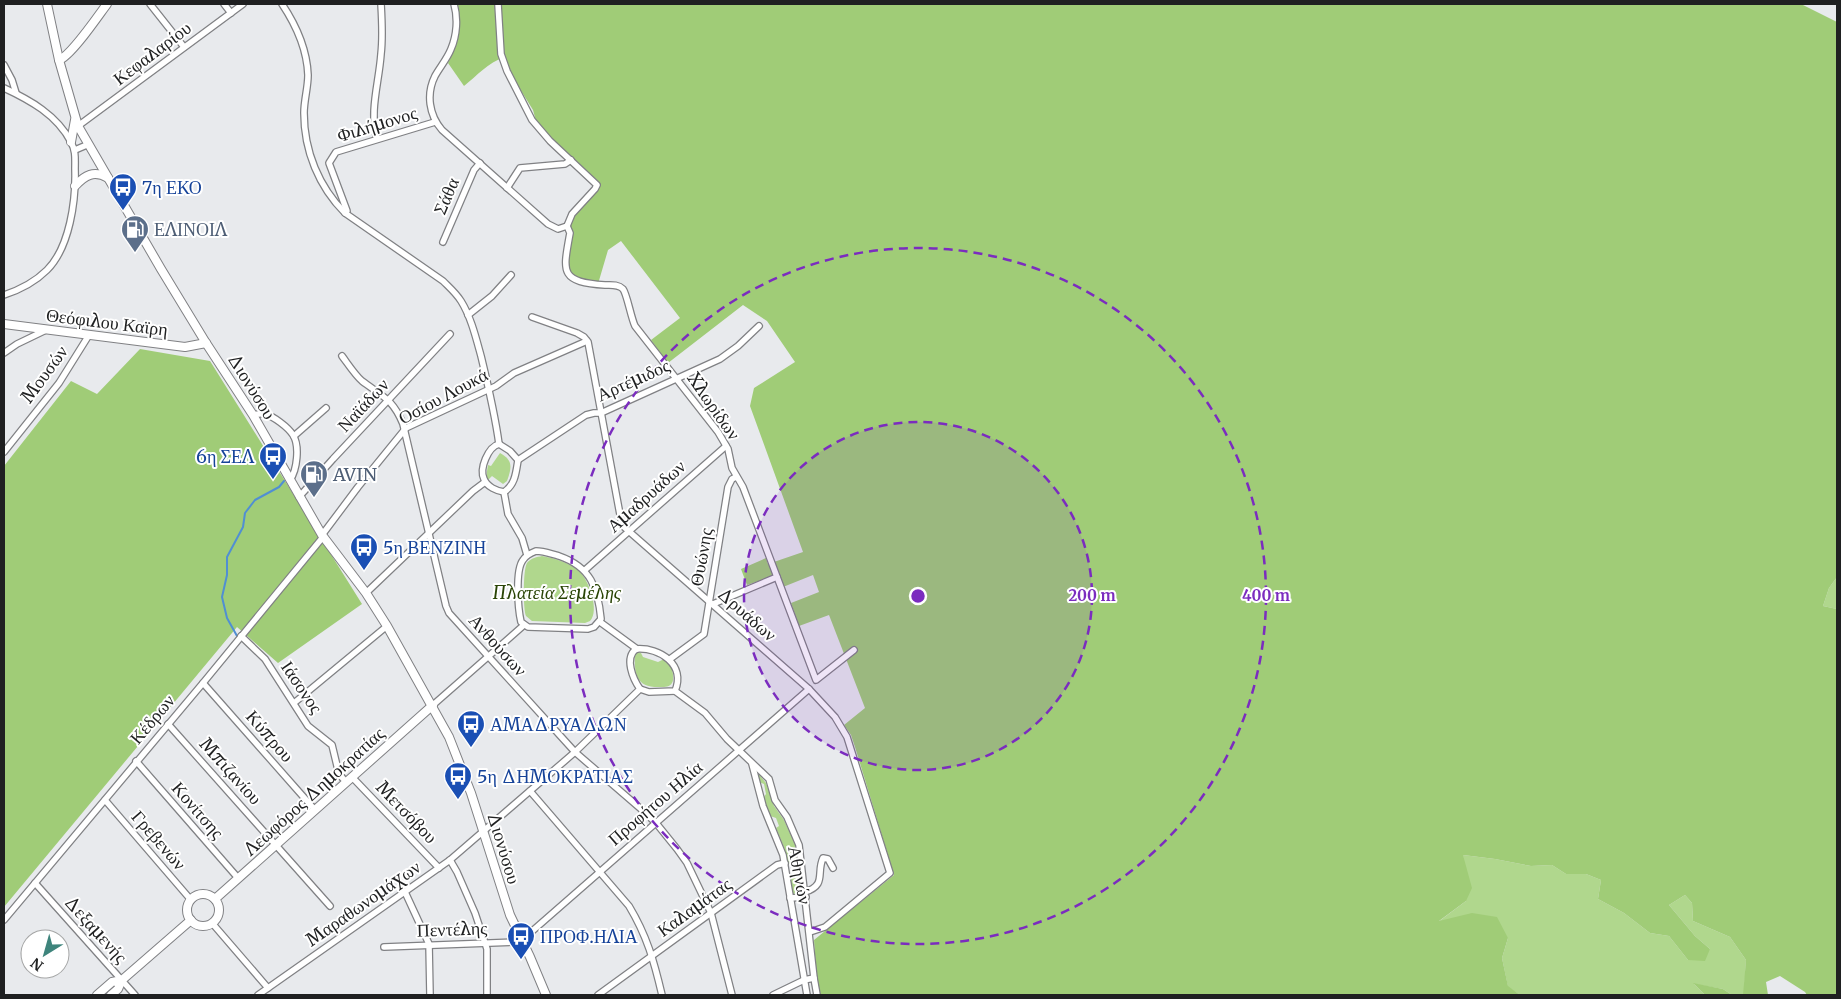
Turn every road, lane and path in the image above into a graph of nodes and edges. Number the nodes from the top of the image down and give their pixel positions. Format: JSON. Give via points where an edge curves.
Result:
{"nodes":[{"id":1,"x":107,"y":4,"type":"edge"},
{"id":2,"x":150,"y":4,"type":"edge"},
{"id":3,"x":224,"y":4,"type":"edge"},
{"id":4,"x":243,"y":4,"type":"edge"},
{"id":5,"x":282,"y":4,"type":"edge"},
{"id":6,"x":380,"y":4,"type":"edge"},
{"id":7,"x":454,"y":4,"type":"edge"},
{"id":8,"x":498,"y":4,"type":"edge"},
{"id":9,"x":50,"y":5,"type":"edge"},
{"id":10,"x":231,"y":13,"type":"junction"},
{"id":11,"x":184,"y":47,"type":"junction"},
{"id":12,"x":59,"y":60,"type":"junction"},
{"id":13,"x":4,"y":65,"type":"edge"},
{"id":14,"x":4,"y":88,"type":"edge"},
{"id":15,"x":16,"y":93,"type":"junction"},
{"id":16,"x":435,"y":122,"type":"junction"},
{"id":17,"x":77,"y":123,"type":"junction"},
{"id":18,"x":377,"y":139,"type":"junction"},
{"id":19,"x":71,"y":142,"type":"junction"},
{"id":20,"x":89,"y":144,"type":"junction"},
{"id":21,"x":74,"y":150,"type":"junction"},
{"id":22,"x":570,"y":160,"type":"junction"},
{"id":23,"x":480,"y":163,"type":"junction"},
{"id":24,"x":109,"y":179,"type":"junction"},
{"id":25,"x":75,"y":186,"type":"junction"},
{"id":26,"x":507,"y":188,"type":"junction"},
{"id":27,"x":345,"y":214,"type":"junction"},
{"id":28,"x":567,"y":226,"type":"junction"},
{"id":29,"x":443,"y":242,"type":"dead end"},
{"id":30,"x":511,"y":275,"type":"dead end"},
{"id":31,"x":4,"y":295,"type":"edge"},
{"id":32,"x":468,"y":316,"type":"junction"},
{"id":33,"x":532,"y":317,"type":"dead end"},
{"id":34,"x":4,"y":324,"type":"edge"},
{"id":35,"x":759,"y":326,"type":"dead end"},
{"id":36,"x":46,"y":330,"type":"junction"},
{"id":37,"x":450,"y":334,"type":"dead end"},
{"id":38,"x":89,"y":335,"type":"junction"},
{"id":39,"x":587,"y":341,"type":"junction"},
{"id":40,"x":206,"y":343,"type":"junction"},
{"id":41,"x":4,"y":352,"type":"edge"},
{"id":42,"x":342,"y":356,"type":"dead end"},
{"id":43,"x":677,"y":379,"type":"junction"},
{"id":44,"x":489,"y":389,"type":"junction"},
{"id":45,"x":388,"y":399,"type":"junction"},
{"id":46,"x":326,"y":408,"type":"dead end"},
{"id":47,"x":601,"y":413,"type":"junction"},
{"id":48,"x":253,"y":415,"type":"junction"},
{"id":49,"x":405,"y":429,"type":"junction"},
{"id":50,"x":294,"y":436,"type":"junction"},
{"id":51,"x":499,"y":444,"type":"junction"},
{"id":52,"x":726,"y":446,"type":"junction"},
{"id":53,"x":4,"y":452,"type":"edge"},
{"id":54,"x":518,"y":460,"type":"junction"},
{"id":55,"x":736,"y":477,"type":"junction"},
{"id":56,"x":290,"y":480,"type":"junction"},
{"id":57,"x":485,"y":482,"type":"junction"},
{"id":58,"x":504,"y":492,"type":"junction"},
{"id":59,"x":299,"y":498,"type":"junction"},
{"id":60,"x":429,"y":532,"type":"junction"},
{"id":61,"x":628,"y":532,"type":"junction"},
{"id":62,"x":323,"y":536,"type":"junction"},
{"id":63,"x":527,"y":555,"type":"junction"},
{"id":64,"x":585,"y":570,"type":"junction"},
{"id":65,"x":777,"y":577,"type":"junction"},
{"id":66,"x":366,"y":593,"type":"junction"},
{"id":67,"x":711,"y":602,"type":"junction"},
{"id":68,"x":600,"y":622,"type":"junction"},
{"id":69,"x":524,"y":625,"type":"junction"},
{"id":70,"x":387,"y":626,"type":"junction"},
{"id":71,"x":241,"y":636,"type":"junction"},
{"id":72,"x":637,"y":649,"type":"junction"},
{"id":73,"x":854,"y":650,"type":"dead end"},
{"id":74,"x":489,"y":656,"type":"junction"},
{"id":75,"x":670,"y":659,"type":"junction"},
{"id":76,"x":203,"y":683,"type":"junction"},
{"id":77,"x":640,"y":689,"type":"junction"},
{"id":78,"x":809,"y":689,"type":"junction"},
{"id":79,"x":674,"y":691,"type":"junction"},
{"id":80,"x":294,"y":703,"type":"junction"},
{"id":81,"x":433,"y":705,"type":"junction"},
{"id":82,"x":168,"y":724,"type":"junction"},
{"id":83,"x":739,"y":750,"type":"junction"},
{"id":84,"x":575,"y":752,"type":"junction"},
{"id":85,"x":136,"y":762,"type":"junction"},
{"id":86,"x":752,"y":764,"type":"junction"},
{"id":87,"x":349,"y":780,"type":"junction"},
{"id":88,"x":530,"y":791,"type":"junction"},
{"id":89,"x":105,"y":800,"type":"junction"},
{"id":90,"x":315,"y":810,"type":"junction"},
{"id":91,"x":656,"y":823,"type":"junction"},
{"id":92,"x":484,"y":832,"type":"junction"},
{"id":93,"x":276,"y":845,"type":"junction"},
{"id":94,"x":450,"y":860,"type":"junction"},
{"id":95,"x":785,"y":862,"type":"junction"},
{"id":96,"x":439,"y":868,"type":"junction"},
{"id":97,"x":832,"y":868,"type":"dead end"},
{"id":98,"x":600,"y":872,"type":"junction"},
{"id":99,"x":238,"y":878,"type":"junction"},
{"id":100,"x":35,"y":883,"type":"junction"},
{"id":101,"x":405,"y":892,"type":"junction"},
{"id":102,"x":805,"y":895,"type":"junction"},
{"id":103,"x":790,"y":898,"type":"junction"},
{"id":104,"x":214,"y":899,"type":"junction"},
{"id":105,"x":190,"y":900,"type":"junction"},
{"id":106,"x":330,"y":906,"type":"dead end"},
{"id":107,"x":711,"y":913,"type":"junction"},
{"id":108,"x":4,"y":920,"type":"edge"},
{"id":109,"x":191,"y":920,"type":"junction"},
{"id":110,"x":212,"y":923,"type":"junction"},
{"id":111,"x":810,"y":932,"type":"junction"},
{"id":112,"x":521,"y":939,"type":"junction"},
{"id":113,"x":485,"y":942,"type":"junction"},
{"id":114,"x":429,"y":944,"type":"junction"},
{"id":115,"x":384,"y":947,"type":"dead end"},
{"id":116,"x":653,"y":956,"type":"junction"},
{"id":117,"x":814,"y":976,"type":"junction"},
{"id":118,"x":122,"y":980,"type":"junction"},
{"id":119,"x":804,"y":980,"type":"junction"},
{"id":120,"x":268,"y":988,"type":"junction"},
{"id":121,"x":97,"y":995,"type":"edge"},
{"id":122,"x":111,"y":995,"type":"edge"},
{"id":123,"x":135,"y":995,"type":"edge"},
{"id":124,"x":258,"y":995,"type":"edge"},
{"id":125,"x":430,"y":995,"type":"edge"},
{"id":126,"x":487,"y":995,"type":"edge"},
{"id":127,"x":546,"y":995,"type":"edge"},
{"id":128,"x":598,"y":995,"type":"edge"},
{"id":129,"x":662,"y":995,"type":"edge"},
{"id":130,"x":732,"y":995,"type":"edge"},
{"id":131,"x":773,"y":995,"type":"edge"},
{"id":132,"x":807,"y":995,"type":"edge"},
{"id":133,"x":817,"y":995,"type":"edge"}],
"edges":[{"from":1,"to":12,"type":"main road"},
{"from":2,"to":11,"type":"street"},
{"from":3,"to":10,"type":"street"},
{"from":4,"to":10,"type":"street","name":"Κεφαλαρίου"},
{"from":5,"to":27,"type":"street","via":[[295,26],[305,56],[308,75],[305,131],[311,156],[326,190]]},
{"from":6,"to":18,"type":"street","via":[[381,54],[373,110]]},
{"from":7,"to":16,"type":"street","via":[[456,28],[452,48],[430,88]]},
{"from":8,"to":22,"type":"street","via":[[499,40],[507,71],[535,124]]},
{"from":9,"to":12,"type":"main road","name":"Διονύσου"},
{"from":10,"to":11,"type":"street","name":"Κεφαλαρίου"},
{"from":11,"to":17,"type":"street","name":"Κεφαλαρίου"},
{"from":12,"to":17,"type":"main road","name":"Διονύσου"},
{"from":13,"to":15,"type":"street"},
{"from":14,"to":15,"type":"street"},
{"from":15,"to":19,"type":"street","via":[[41,108]]},
{"from":16,"to":18,"type":"street","name":"Φιλήμονος"},
{"from":16,"to":23,"type":"street"},
{"from":17,"to":19,"type":"main road"},
{"from":17,"to":20,"type":"main road","name":"Διονύσου"},
{"from":18,"to":27,"type":"street","name":"Φιλήμονος","via":[[336,152],[331,157],[329,163],[347,211]]},
{"from":19,"to":21,"type":"street"},
{"from":20,"to":21,"type":"street"},
{"from":20,"to":24,"type":"main road","name":"Διονύσου"},
{"from":21,"to":25,"type":"street"},
{"from":22,"to":26,"type":"street","via":[[565,164],[520,168]]},
{"from":22,"to":28,"type":"street","via":[[596,183],[595,189],[572,214]]},
{"from":23,"to":26,"type":"street"},
{"from":23,"to":29,"type":"street","name":"Σάθα"},
{"from":24,"to":25,"type":"main road","via":[[101,174],[91,174]]},
{"from":24,"to":40,"type":"main road","name":"Διονύσου"},
{"from":25,"to":31,"type":"street","via":[[74,206],[55,260],[34,280]]},
{"from":26,"to":28,"type":"street","via":[[553,228]]},
{"from":27,"to":32,"type":"street","via":[[443,281],[462,303]]},
{"from":28,"to":43,"type":"street","name":"Χλωρίδων","via":[[570,232],[565,262],[570,277],[575,281],[617,285],[623,289],[635,326]]},
{"from":30,"to":32,"type":"street"},
{"from":32,"to":44,"type":"street"},
{"from":33,"to":39,"type":"street","via":[[577,333]]},
{"from":34,"to":36,"type":"main road","name":"Θεόφιλου Καϊρη"},
{"from":35,"to":43,"type":"street","name":"Αρτέμιδος","via":[[720,359]]},
{"from":36,"to":38,"type":"main road","name":"Θεόφιλου Καϊρη"},
{"from":36,"to":41,"type":"street"},
{"from":37,"to":45,"type":"street","name":"Ναϊάδων"},
{"from":38,"to":40,"type":"main road","name":"Θεόφιλου Καϊρη","via":[[185,347]]},
{"from":38,"to":53,"type":"street","name":"Μουσών","via":[[59,383]]},
{"from":39,"to":44,"type":"street","name":"Οσίου Λουκά","via":[[514,373]]},
{"from":39,"to":47,"type":"street","name":"Δρυάδων"},
{"from":40,"to":48,"type":"main road","name":"Διονύσου"},
{"from":42,"to":45,"type":"street","name":"Ανθούσων","via":[[361,380]]},
{"from":43,"to":47,"type":"street","name":"Αρτέμιδος"},
{"from":43,"to":52,"type":"street","name":"Χλωρίδων"},
{"from":44,"to":49,"type":"street","name":"Οσίου Λουκά"},
{"from":44,"to":51,"type":"street"},
{"from":45,"to":49,"type":"street","name":"Ανθούσων"},
{"from":45,"to":59,"type":"street","name":"Ναϊάδων"},
{"from":46,"to":50,"type":"street"},
{"from":47,"to":54,"type":"street","name":"Αρτέμιδος","via":[[586,416]]},
{"from":47,"to":61,"type":"street","name":"Δρυάδων","via":[[621,520]]},
{"from":48,"to":50,"type":"street","via":[[266,414]]},
{"from":48,"to":56,"type":"main road","name":"Διονύσου"},
{"from":49,"to":60,"type":"street","name":"Ανθούσων"},
{"from":49,"to":62,"type":"street","name":"Οσίου Λουκά"},
{"from":50,"to":56,"type":"street","via":[[297,465]]},
{"from":51,"to":54,"type":"street"},
{"from":51,"to":57,"type":"street","via":[[492,448],[485,462]]},
{"from":52,"to":55,"type":"street","name":"Χλωρίδων"},
{"from":52,"to":61,"type":"street","name":"Αμαδρυάδων"},
{"from":54,"to":58,"type":"street","via":[[514,482]]},
{"from":55,"to":65,"type":"street","name":"Χλωρίδων","via":[[743,487]]},
{"from":55,"to":67,"type":"street","name":"Θυώνης","via":[[728,487]]},
{"from":56,"to":59,"type":"main road","name":"Διονύσου"},
{"from":57,"to":58,"type":"street"},
{"from":57,"to":60,"type":"street"},
{"from":58,"to":63,"type":"street","via":[[508,514],[522,538]]},
{"from":59,"to":62,"type":"main road","name":"Διονύσου"},
{"from":60,"to":66,"type":"street"},
{"from":60,"to":74,"type":"street","name":"Ανθούσων","via":[[449,613]]},
{"from":61,"to":64,"type":"street","name":"Αμαδρυάδων"},
{"from":61,"to":67,"type":"street","name":"Δρυάδων"},
{"from":62,"to":66,"type":"main road","name":"Διονύσου"},
{"from":62,"to":71,"type":"street","name":"Κέδρων"},
{"from":63,"to":64,"type":"street","via":[[543,551]]},
{"from":63,"to":69,"type":"street","via":[[519,570],[519,613]]},
{"from":64,"to":68,"type":"street","via":[[595,590]]},
{"from":65,"to":67,"type":"street"},
{"from":65,"to":73,"type":"street","name":"Χλωρίδων","via":[[816,680]]},
{"from":66,"to":70,"type":"main road","name":"Διονύσου"},
{"from":67,"to":75,"type":"street","name":"Θυώνης","via":[[704,634]]},
{"from":67,"to":78,"type":"street","name":"Δρυάδων"},
{"from":68,"to":69,"type":"street","via":[[594,628]]},
{"from":68,"to":72,"type":"street"},
{"from":69,"to":74,"type":"street"},
{"from":70,"to":80,"type":"street"},
{"from":70,"to":81,"type":"main road","name":"Διονύσου"},
{"from":71,"to":76,"type":"street","name":"Κέδρων"},
{"from":71,"to":80,"type":"street","name":"Ιάσονος","via":[[265,659]]},
{"from":72,"to":75,"type":"street"},
{"from":72,"to":77,"type":"street","via":[[631,655],[630,663]]},
{"from":74,"to":81,"type":"street"},
{"from":74,"to":84,"type":"street","name":"Ανθούσων"},
{"from":75,"to":79,"type":"street","via":[[676,676]]},
{"from":76,"to":82,"type":"street","name":"Κέδρων"},
{"from":76,"to":90,"type":"street","name":"Κύπρου"},
{"from":77,"to":79,"type":"street","via":[[648,692]]},
{"from":77,"to":84,"type":"street"},
{"from":78,"to":83,"type":"street","name":"Προφήτου Ηλία"},
{"from":78,"to":111,"type":"street","name":"Δρυάδων","via":[[835,717],[847,737],[890,874],[825,927]]},
{"from":79,"to":83,"type":"street","name":"Αθηνών","via":[[705,713]]},
{"from":80,"to":87,"type":"street","name":"Ιάσονος","via":[[308,726],[332,745],[340,774]]},
{"from":81,"to":87,"type":"main road","name":"Λεωφόρος Δημοκρατίας"},
{"from":81,"to":92,"type":"main road","name":"Διονύσου","via":[[459,760]]},
{"from":82,"to":85,"type":"street","name":"Κέδρων"},
{"from":82,"to":93,"type":"street","name":"Μπιζανίου"},
{"from":83,"to":86,"type":"street","name":"Αθηνών"},
{"from":83,"to":91,"type":"street","name":"Προφήτου Ηλία"},
{"from":84,"to":88,"type":"street"},
{"from":84,"to":91,"type":"street","name":"Ανθούσων"},
{"from":85,"to":89,"type":"street","name":"Κέδρων"},
{"from":85,"to":99,"type":"street","name":"Κονίτσης"},
{"from":86,"to":95,"type":"street","name":"Αθηνών","via":[[762,803]]},
{"from":86,"to":102,"type":"street","name":"Αθηνών","via":[[769,779],[775,800],[798,841]]},
{"from":87,"to":90,"type":"main road","name":"Λεωφόρος Δημοκρατίας"},
{"from":87,"to":96,"type":"street","name":"Μετσόβου"},
{"from":88,"to":92,"type":"street"},
{"from":88,"to":98,"type":"street"},
{"from":89,"to":100,"type":"street","name":"Κέδρων"},
{"from":89,"to":105,"type":"street","name":"Γρεβενών"},
{"from":90,"to":93,"type":"main road","name":"Λεωφόρος Δημοκρατίας"},
{"from":91,"to":98,"type":"street","name":"Προφήτου Ηλία"},
{"from":91,"to":107,"type":"street","name":"Ανθούσων","via":[[687,862]]},
{"from":92,"to":94,"type":"street","name":"Μαραθωνομάχων"},
{"from":92,"to":112,"type":"main road","name":"Διονύσου","via":[[510,915]]},
{"from":93,"to":99,"type":"main road","name":"Λεωφόρος Δημοκρατίας"},
{"from":93,"to":106,"type":"street","name":"Μπιζανίου"},
{"from":94,"to":96,"type":"street","name":"Μαραθωνομάχων"},
{"from":94,"to":113,"type":"street","name":"Μετσόβου"},
{"from":95,"to":103,"type":"street","name":"Αθηνών"},
{"from":95,"to":107,"type":"street","name":"Καλαμάτας"},
{"from":96,"to":101,"type":"street","name":"Μαραθωνομάχων"},
{"from":97,"to":102,"type":"street","via":[[830,862],[823,858],[817,885]]},
{"from":98,"to":112,"type":"street","name":"Προφήτου Ηλία"},
{"from":98,"to":116,"type":"street","via":[[629,906]]},
{"from":99,"to":104,"type":"main road","name":"Λεωφόρος Δημοκρατίας"},
{"from":100,"to":108,"type":"street","name":"Κέδρων"},
{"from":100,"to":118,"type":"street","name":"Δεξαμενής"},
{"from":101,"to":114,"type":"street"},
{"from":101,"to":120,"type":"street","name":"Μαραθωνομάχων"},
{"from":102,"to":103,"type":"street"},
{"from":102,"to":111,"type":"street","name":"Αθηνών"},
{"from":103,"to":119,"type":"street","name":"Αθηνών"},
{"from":104,"to":105,"type":"main road","via":[[205,894]]},
{"from":104,"to":110,"type":"main road","via":[[219,912]]},
{"from":105,"to":109,"type":"main road","via":[[187,910]]},
{"from":107,"to":116,"type":"street","name":"Καλαμάτας"},
{"from":107,"to":130,"type":"street","name":"Ανθούσων"},
{"from":109,"to":110,"type":"main road","via":[[203,926]]},
{"from":109,"to":118,"type":"main road"},
{"from":110,"to":120,"type":"street"},
{"from":111,"to":117,"type":"street","name":"Αθηνών"},
{"from":112,"to":113,"type":"street","name":"Πεντέλης"},
{"from":112,"to":127,"type":"main road","name":"Διονύσου"},
{"from":113,"to":114,"type":"street","name":"Πεντέλης"},
{"from":113,"to":126,"type":"street","name":"Μετσόβου"},
{"from":114,"to":115,"type":"street","name":"Πεντέλης"},
{"from":114,"to":125,"type":"street"},
{"from":116,"to":128,"type":"street","name":"Καλαμάτας"},
{"from":116,"to":129,"type":"street"},
{"from":117,"to":119,"type":"street"},
{"from":117,"to":133,"type":"street","name":"Αθηνών"},
{"from":118,"to":121,"type":"main road","via":[[112,982]]},
{"from":118,"to":122,"type":"main road"},
{"from":118,"to":123,"type":"street","name":"Δεξαμενής"},
{"from":119,"to":131,"type":"street"},
{"from":119,"to":132,"type":"street","name":"Αθηνών"},
{"from":120,"to":124,"type":"street","name":"Μαραθωνομάχων"}]}
